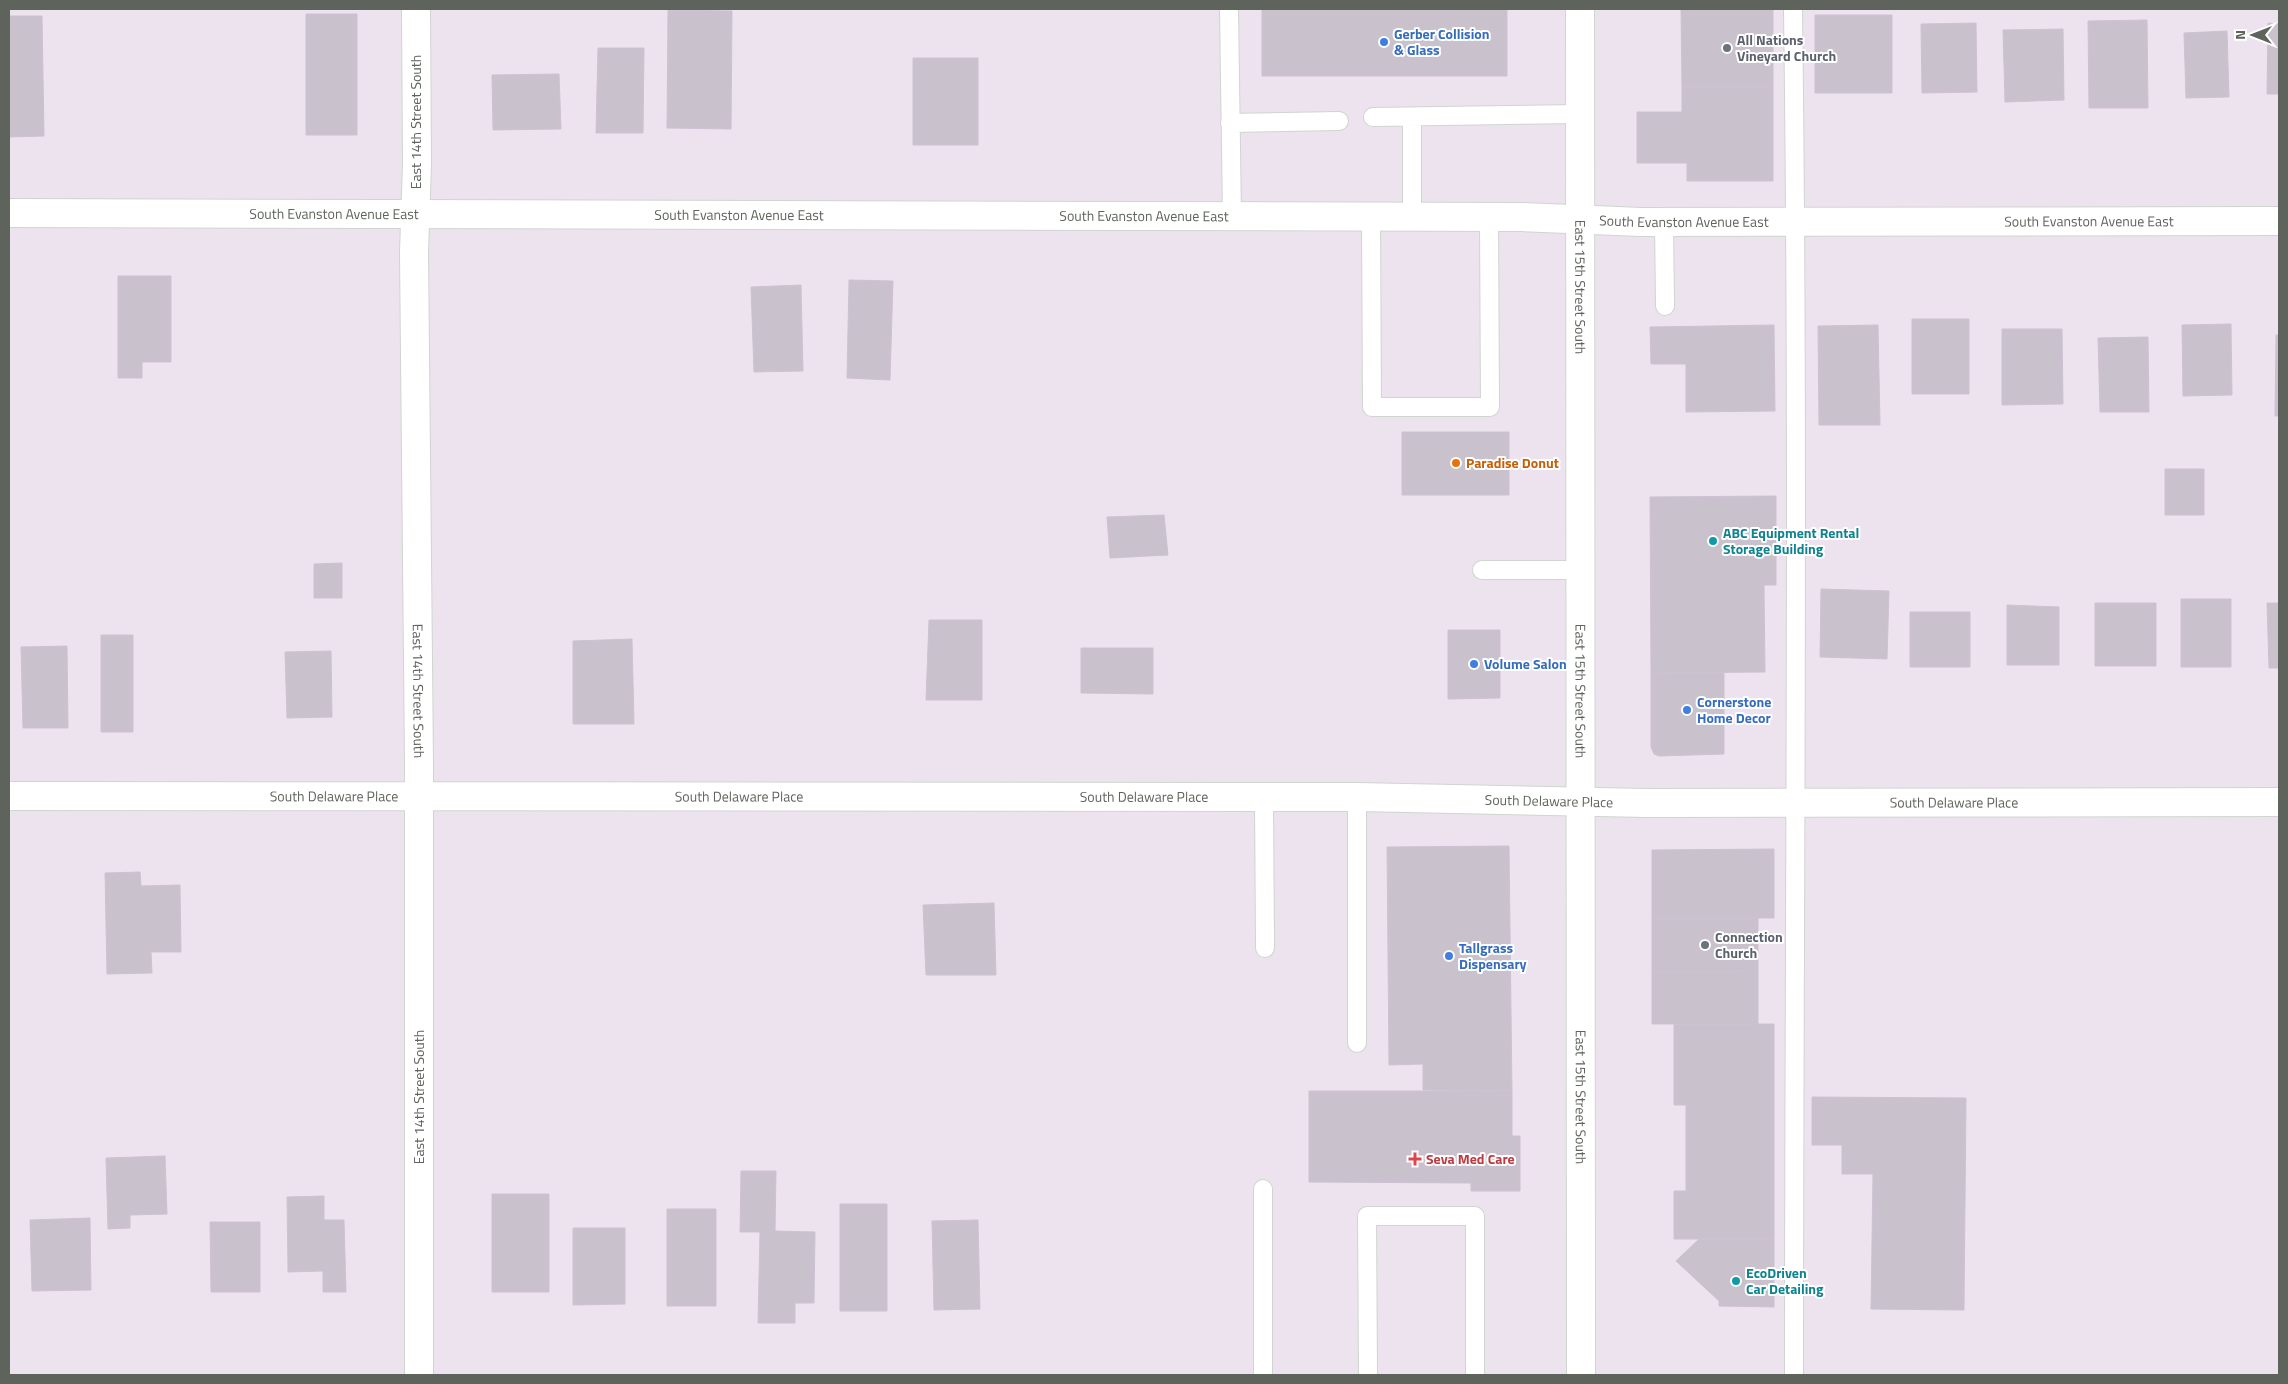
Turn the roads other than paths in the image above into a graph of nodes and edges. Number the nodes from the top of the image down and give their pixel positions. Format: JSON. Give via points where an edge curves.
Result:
{"nodes":[{"id":1,"x":416,"y":9,"type":"edge"},
{"id":2,"x":1228,"y":9,"type":"edge"},
{"id":3,"x":1580,"y":9,"type":"edge"},
{"id":4,"x":1793,"y":9,"type":"edge"},
{"id":5,"x":1580,"y":114,"type":"junction"},
{"id":6,"x":1373,"y":117,"type":"dead end"},
{"id":7,"x":1412,"y":117,"type":"junction"},
{"id":8,"x":1338,"y":121,"type":"dead end"},
{"id":9,"x":1230,"y":123,"type":"junction"},
{"id":10,"x":9,"y":213,"type":"edge"},
{"id":11,"x":416,"y":215,"type":"junction"},
{"id":12,"x":1232,"y":217,"type":"junction"},
{"id":13,"x":1371,"y":217,"type":"junction"},
{"id":14,"x":1412,"y":217,"type":"junction"},
{"id":15,"x":1489,"y":217,"type":"junction"},
{"id":16,"x":1580,"y":219,"type":"junction"},
{"id":17,"x":1796,"y":220,"type":"junction"},
{"id":18,"x":2279,"y":220,"type":"edge"},
{"id":19,"x":1664,"y":221,"type":"junction"},
{"id":20,"x":1665,"y":306,"type":"dead end"},
{"id":21,"x":1482,"y":570,"type":"dead end"},
{"id":22,"x":1580,"y":570,"type":"junction"},
{"id":23,"x":9,"y":796,"type":"edge"},
{"id":24,"x":1264,"y":797,"type":"junction"},
{"id":25,"x":1356,"y":797,"type":"junction"},
{"id":26,"x":419,"y":798,"type":"junction"},
{"id":27,"x":1581,"y":801,"type":"junction"},
{"id":28,"x":1797,"y":802,"type":"junction"},
{"id":29,"x":2279,"y":802,"type":"edge"},
{"id":30,"x":1265,"y":948,"type":"dead end"},
{"id":31,"x":1357,"y":1043,"type":"dead end"},
{"id":32,"x":1263,"y":1189,"type":"dead end"},
{"id":33,"x":419,"y":1375,"type":"edge"},
{"id":34,"x":1264,"y":1375,"type":"edge"},
{"id":35,"x":1368,"y":1375,"type":"edge"},
{"id":36,"x":1475,"y":1375,"type":"edge"},
{"id":37,"x":1580,"y":1375,"type":"edge"},
{"id":38,"x":1794,"y":1375,"type":"edge"}],
"edges":[{"from":1,"to":11,"type":"street","name":"East 14th Street South"},
{"from":2,"to":9,"type":"lane"},
{"from":3,"to":5,"type":"street","name":"East 15th Street South"},
{"from":4,"to":17,"type":"lane"},
{"from":5,"to":7,"type":"lane"},
{"from":5,"to":16,"type":"street","name":"East 15th Street South"},
{"from":6,"to":7,"type":"lane"},
{"from":7,"to":14,"type":"lane"},
{"from":8,"to":9,"type":"lane"},
{"from":9,"to":12,"type":"lane"},
{"from":10,"to":11,"type":"street","name":"South Evanston Avenue East"},
{"from":11,"to":12,"type":"street","name":"South Evanston Avenue East"},
{"from":11,"to":26,"type":"street","name":"East 14th Street South"},
{"from":12,"to":13,"type":"street","name":"South Evanston Avenue East"},
{"from":13,"to":14,"type":"street","name":"South Evanston Avenue East"},
{"from":13,"to":15,"type":"lane","via":[[1372,407],[1490,407]]},
{"from":14,"to":15,"type":"street","name":"South Evanston Avenue East"},
{"from":15,"to":16,"type":"street","name":"South Evanston Avenue East"},
{"from":16,"to":19,"type":"street","name":"South Evanston Avenue East"},
{"from":16,"to":22,"type":"street","name":"East 15th Street South"},
{"from":17,"to":18,"type":"street","name":"South Evanston Avenue East"},
{"from":17,"to":19,"type":"street","name":"South Evanston Avenue East"},
{"from":17,"to":28,"type":"lane"},
{"from":19,"to":20,"type":"lane"},
{"from":21,"to":22,"type":"lane"},
{"from":22,"to":27,"type":"street","name":"East 15th Street South"},
{"from":23,"to":26,"type":"street","name":"South Delaware Place"},
{"from":24,"to":25,"type":"street","name":"South Delaware Place"},
{"from":24,"to":26,"type":"street","name":"South Delaware Place"},
{"from":24,"to":30,"type":"lane"},
{"from":25,"to":27,"type":"street","name":"South Delaware Place"},
{"from":25,"to":31,"type":"lane"},
{"from":26,"to":33,"type":"street","name":"East 14th Street South"},
{"from":27,"to":28,"type":"street","name":"South Delaware Place"},
{"from":27,"to":37,"type":"street","name":"East 15th Street South"},
{"from":28,"to":29,"type":"street","name":"South Delaware Place"},
{"from":28,"to":38,"type":"lane"},
{"from":32,"to":34,"type":"lane"},
{"from":35,"to":36,"type":"lane","via":[[1367,1216],[1475,1216]]}]}
